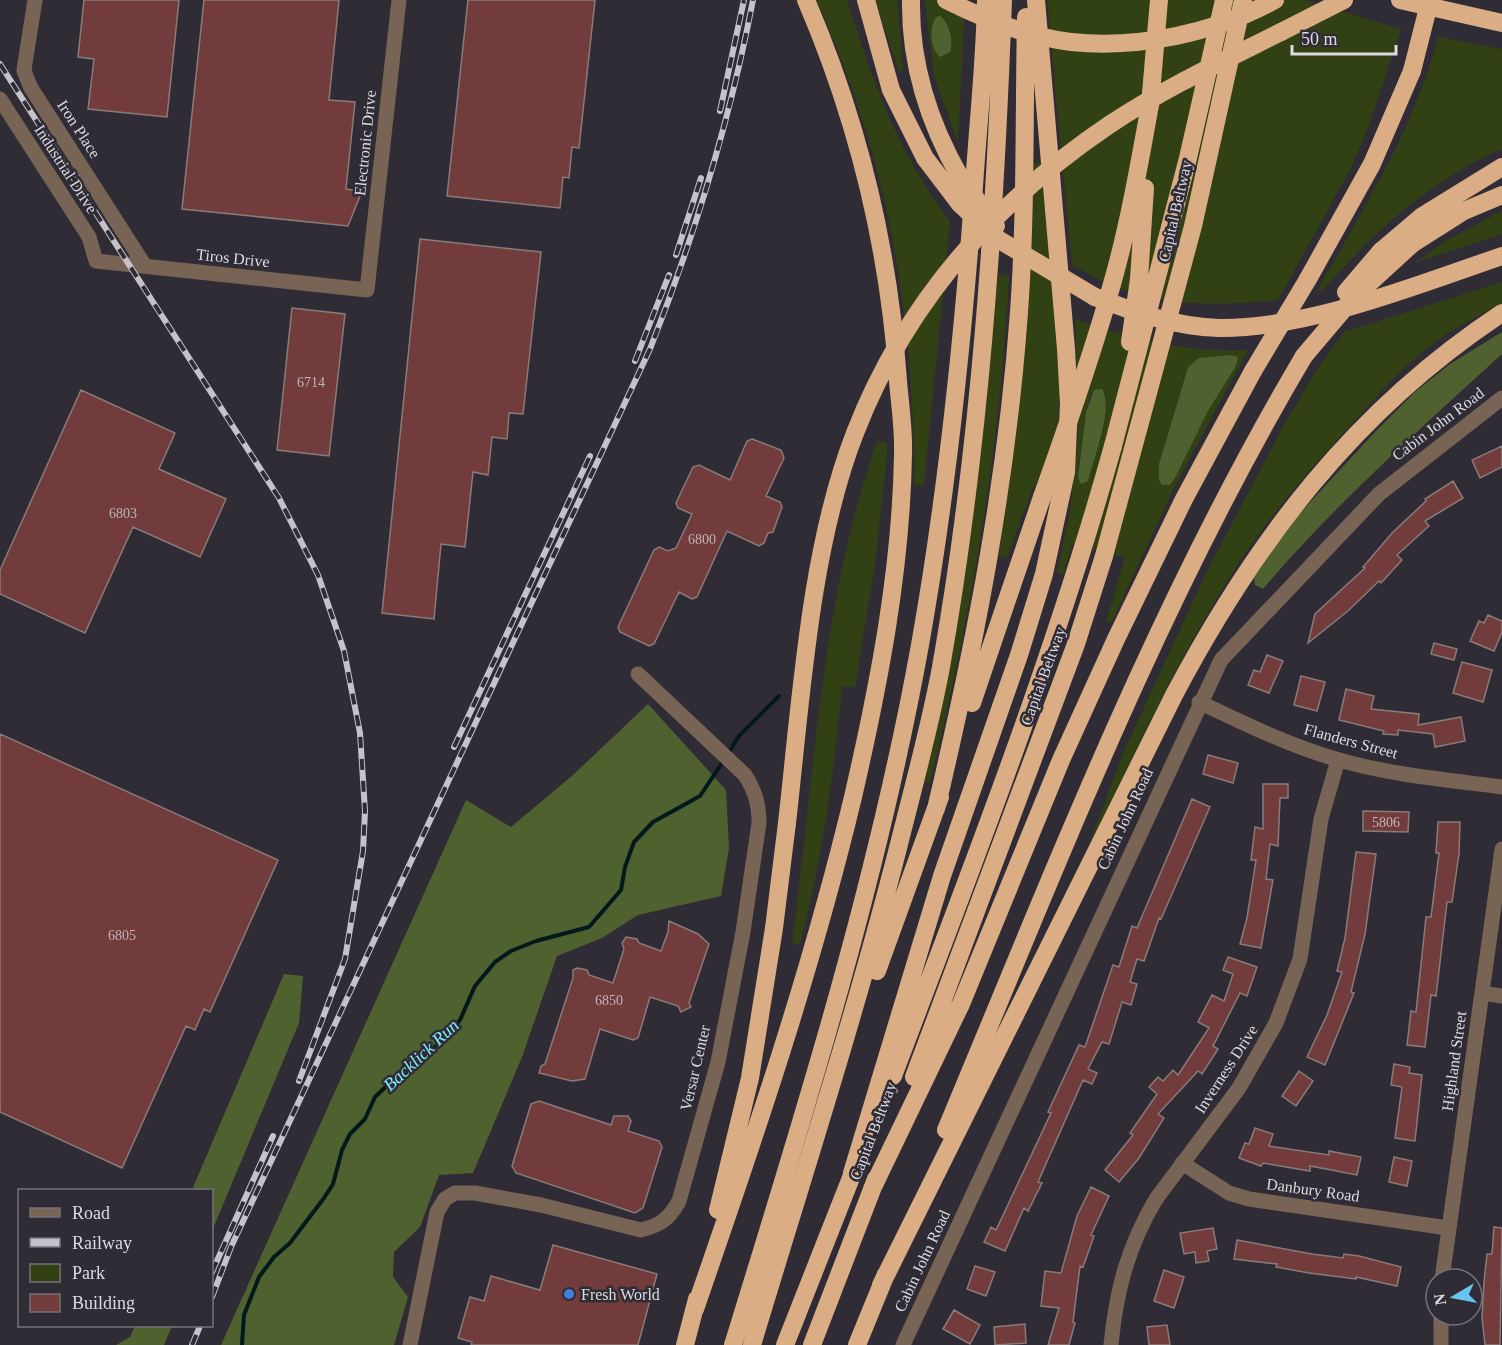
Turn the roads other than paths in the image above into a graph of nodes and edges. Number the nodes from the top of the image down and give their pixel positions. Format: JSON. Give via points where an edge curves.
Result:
{"nodes":[{"id":1,"x":35,"y":0,"type":"edge"},
{"id":2,"x":399,"y":0,"type":"edge"},
{"id":3,"x":806,"y":0,"type":"edge"},
{"id":4,"x":866,"y":0,"type":"edge"},
{"id":5,"x":911,"y":0,"type":"edge"},
{"id":6,"x":946,"y":0,"type":"edge"},
{"id":7,"x":986,"y":0,"type":"edge"},
{"id":8,"x":1003,"y":0,"type":"edge"},
{"id":9,"x":1027,"y":0,"type":"edge"},
{"id":10,"x":1036,"y":0,"type":"edge"},
{"id":11,"x":1159,"y":0,"type":"edge"},
{"id":12,"x":1224,"y":0,"type":"edge"},
{"id":13,"x":1243,"y":0,"type":"edge"},
{"id":14,"x":1275,"y":0,"type":"edge"},
{"id":15,"x":1344,"y":0,"type":"edge"},
{"id":16,"x":1400,"y":0,"type":"edge"},
{"id":17,"x":1430,"y":0,"type":"edge"},
{"id":18,"x":1502,"y":23,"type":"edge"},
{"id":19,"x":0,"y":99,"type":"edge"},
{"id":20,"x":1150,"y":105,"type":"junction"},
{"id":21,"x":1502,"y":167,"type":"edge"},
{"id":22,"x":1502,"y":195,"type":"edge"},
{"id":23,"x":1502,"y":256,"type":"edge"},
{"id":24,"x":96,"y":261,"type":"joint"},
{"id":25,"x":145,"y":266,"type":"junction"},
{"id":26,"x":1046,"y":269,"type":"junction"},
{"id":27,"x":367,"y":291,"type":"joint"},
{"id":28,"x":1502,"y":313,"type":"edge"},
{"id":29,"x":1304,"y":357,"type":"junction"},
{"id":30,"x":1502,"y":398,"type":"edge"},
{"id":31,"x":1113,"y":446,"type":"junction"},
{"id":32,"x":638,"y":674,"type":"dead end"},
{"id":33,"x":1199,"y":702,"type":"junction"},
{"id":34,"x":1338,"y":760,"type":"junction"},
{"id":35,"x":1502,"y":787,"type":"edge"},
{"id":36,"x":936,"y":808,"type":"junction"},
{"id":37,"x":1502,"y":849,"type":"edge"},
{"id":38,"x":1482,"y":993,"type":"junction"},
{"id":39,"x":1502,"y":996,"type":"edge"},
{"id":40,"x":830,"y":1097,"type":"junction"},
{"id":41,"x":1182,"y":1163,"type":"junction"},
{"id":42,"x":852,"y":1173,"type":"junction"},
{"id":43,"x":872,"y":1189,"type":"junction"},
{"id":44,"x":1448,"y":1228,"type":"junction"},
{"id":45,"x":1443,"y":1267,"type":"edge"},
{"id":46,"x":881,"y":1285,"type":"junction"},
{"id":47,"x":695,"y":1309,"type":"junction"},
{"id":48,"x":1441,"y":1327,"type":"edge"},
{"id":49,"x":410,"y":1345,"type":"edge"},
{"id":50,"x":685,"y":1345,"type":"edge"},
{"id":51,"x":733,"y":1345,"type":"edge"},
{"id":52,"x":752,"y":1345,"type":"edge"},
{"id":53,"x":785,"y":1345,"type":"edge"},
{"id":54,"x":812,"y":1345,"type":"edge"},
{"id":55,"x":857,"y":1345,"type":"edge"},
{"id":56,"x":903,"y":1345,"type":"edge"},
{"id":57,"x":1111,"y":1345,"type":"edge"},
{"id":58,"x":1441,"y":1345,"type":"edge"}],
"edges":[{"from":1,"to":25,"type":"street","name":"Iron Place","via":[[24,71],[30,88]]},
{"from":2,"to":27,"type":"street","name":"Electronic Drive"},
{"from":3,"to":47,"type":"highway","via":[[830,55],[858,143],[893,318],[903,452],[897,566],[874,705],[826,904],[774,1081]]},
{"from":4,"to":26,"type":"highway","bridge":true,"via":[[891,90],[925,158],[960,204],[996,238]]},
{"from":5,"to":26,"type":"highway","bridge":true,"via":[[919,76],[937,135],[993,225]]},
{"from":6,"to":14,"type":"highway","bridge":true,"via":[[1016,29],[1070,42],[1178,35],[1226,21]]},
{"from":7,"to":51,"type":"highway","via":[[959,361],[920,645],[848,959]]},
{"from":8,"to":40,"type":"highway","via":[[995,192],[985,313],[961,534],[940,669],[880,918]]},
{"from":9,"to":36,"type":"highway","via":[[1020,310],[1014,370],[992,549],[971,662]]},
{"from":10,"to":42,"type":"highway","via":[[1066,349],[1066,472],[1053,541],[1019,655],[942,876]]},
{"from":11,"to":20,"type":"highway","bridge":true},
{"from":12,"to":31,"type":"highway","bridge":true,"via":[[1188,158]]},
{"from":13,"to":43,"type":"highway","name":"Capital Beltway","bridge":true,"via":[[1192,226],[1104,556],[1060,687]]},
{"from":15,"to":47,"type":"highway","bridge":true,"via":[[1195,75],[1110,124],[1014,198],[954,263],[914,317],[881,373],[854,435],[818,579],[774,928],[750,1078]]},
{"from":16,"to":18,"type":"highway"},
{"from":17,"to":43,"type":"highway","bridge":true,"via":[[1412,71],[1372,164],[1184,499],[1061,760],[961,1004]]},
{"from":19,"to":24,"type":"street","name":"Industrial Drive","via":[[89,237]]},
{"from":20,"to":31,"type":"highway","bridge":true,"via":[[1139,279]]},
{"from":20,"to":36,"type":"highway","bridge":true,"via":[[1113,283],[1071,418]]},
{"from":21,"to":29,"type":"highway","bridge":true,"via":[[1421,217],[1381,251],[1335,305]]},
{"from":22,"to":29,"type":"highway","bridge":true,"via":[[1464,212],[1412,244],[1354,297]]},
{"from":23,"to":26,"type":"highway","bridge":true,"via":[[1341,308],[1262,324],[1218,328],[1142,315],[1095,297]]},
{"from":24,"to":25,"type":"street","name":"Tiros Drive"},
{"from":25,"to":27,"type":"street","name":"Tiros Drive"},
{"from":28,"to":46,"type":"highway","via":[[1430,364],[1376,412],[1318,474],[1249,567],[1174,694]]},
{"from":29,"to":46,"type":"highway","via":[[1225,495],[1148,652]]},
{"from":30,"to":33,"type":"street","name":"Cabin John Road","via":[[1379,494],[1228,652]]},
{"from":31,"to":42,"type":"highway","via":[[1085,548],[1033,704],[870,1137]]},
{"from":32,"to":49,"type":"street","name":"Versar Center","via":[[735,765],[753,788],[759,806],[743,932],[718,1062],[679,1201],[670,1217],[641,1230],[541,1205],[475,1192],[455,1193],[445,1199],[437,1212]]},
{"from":33,"to":34,"type":"street","name":"Flanders Street","via":[[1267,734]]},
{"from":33,"to":56,"type":"street","name":"Cabin John Road"},
{"from":34,"to":35,"type":"street","name":"Flanders Street","via":[[1392,772]]},
{"from":34,"to":41,"type":"street","name":"Inverness Drive","via":[[1321,819],[1306,930],[1291,987],[1260,1055]]},
{"from":36,"to":40,"type":"highway"},
{"from":37,"to":38,"type":"street","name":"Highland Street"},
{"from":38,"to":39,"type":"street"},
{"from":38,"to":44,"type":"street","name":"Highland Street"},
{"from":40,"to":52,"type":"highway"},
{"from":41,"to":44,"type":"street","name":"Danbury Road","via":[[1229,1193],[1249,1199]]},
{"from":41,"to":57,"type":"street","name":"Inverness Drive","via":[[1151,1207],[1129,1250],[1120,1277]]},
{"from":42,"to":53,"type":"highway"},
{"from":43,"to":54,"type":"highway","name":"Capital Beltway"},
{"from":44,"to":45,"type":"street","name":"Highland Street"},
{"from":46,"to":55,"type":"highway"},
{"from":47,"to":50,"type":"highway"},
{"from":48,"to":58,"type":"street"}]}
